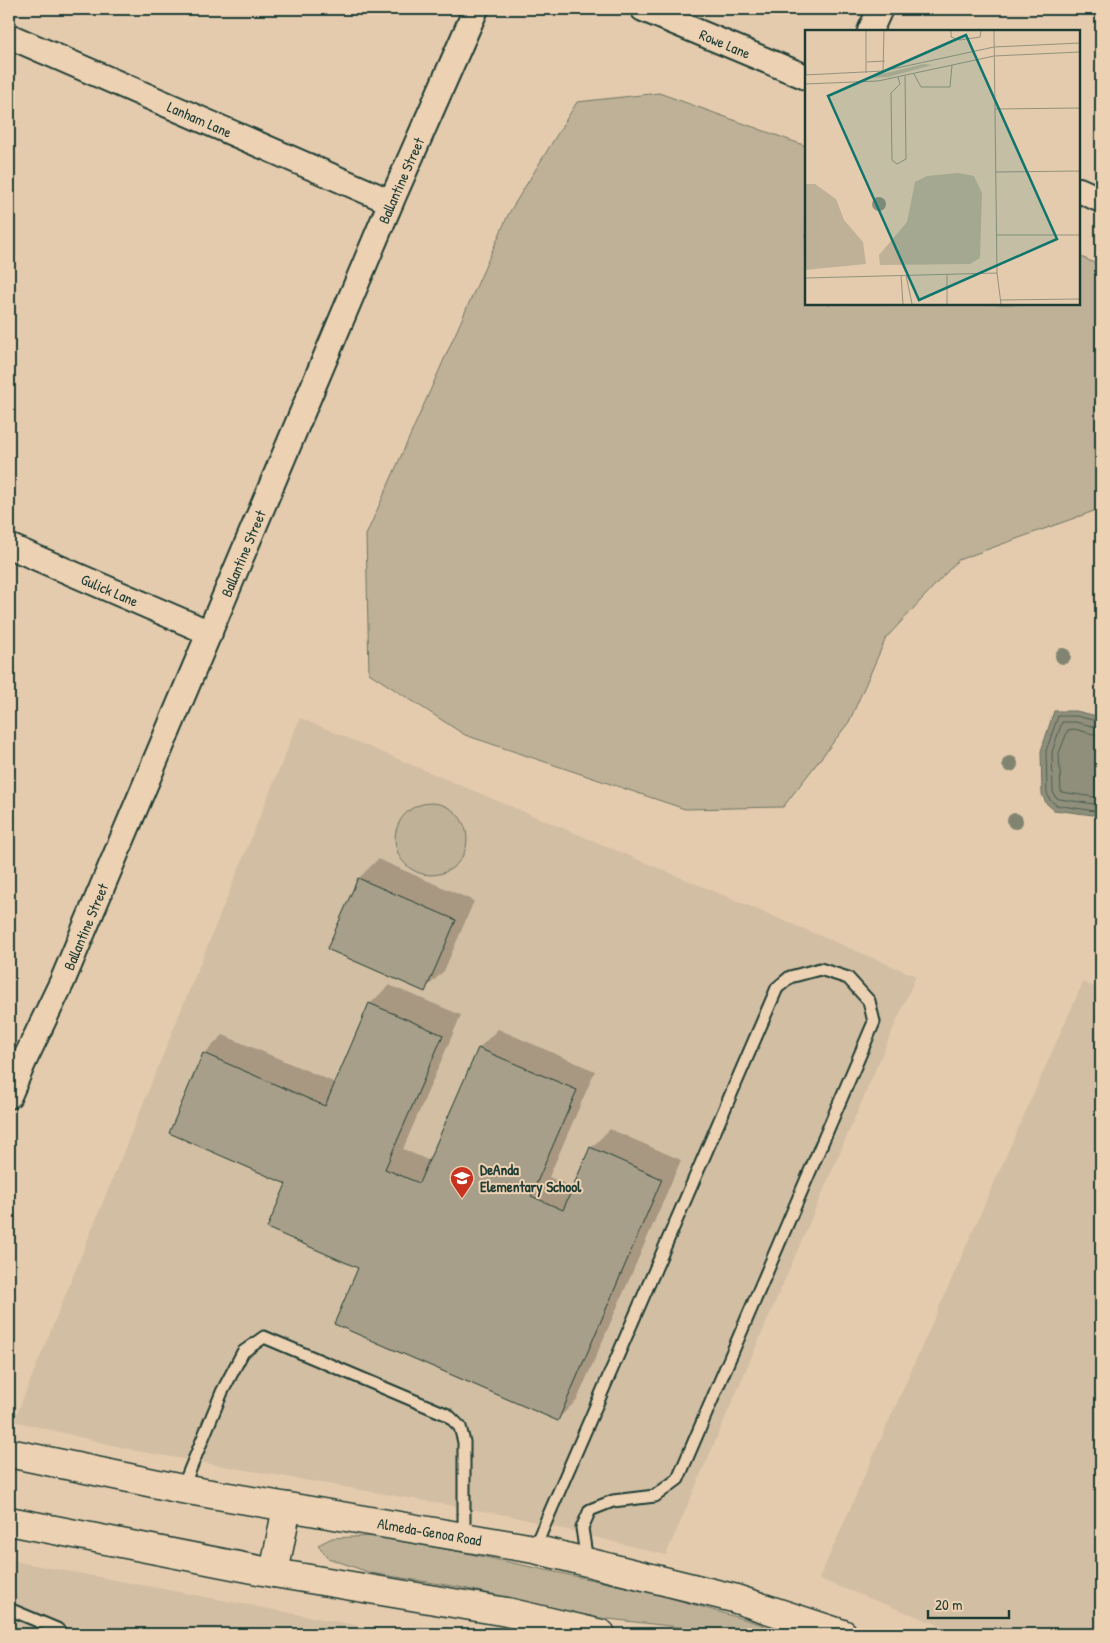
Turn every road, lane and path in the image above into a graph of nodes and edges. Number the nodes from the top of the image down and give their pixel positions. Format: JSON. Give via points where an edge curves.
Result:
{"nodes":[{"id":1,"x":476,"y":9,"type":"edge"},
{"id":2,"x":643,"y":9,"type":"edge"},
{"id":3,"x":880,"y":9,"type":"edge"},
{"id":4,"x":870,"y":30,"type":"edge"},
{"id":5,"x":9,"y":36,"type":"edge"},
{"id":6,"x":805,"y":77,"type":"edge"},
{"id":7,"x":1080,"y":190,"type":"edge"},
{"id":8,"x":1101,"y":200,"type":"edge"},
{"id":9,"x":391,"y":202,"type":"junction"},
{"id":10,"x":9,"y":546,"type":"edge"},
{"id":11,"x":210,"y":633,"type":"junction"},
{"id":12,"x":17,"y":1055,"type":"edge"},
{"id":13,"x":9,"y":1096,"type":"edge"},
{"id":14,"x":9,"y":1453,"type":"edge"},
{"id":15,"x":182,"y":1489,"type":"junction"},
{"id":16,"x":287,"y":1506,"type":"junction"},
{"id":17,"x":9,"y":1521,"type":"edge"},
{"id":18,"x":464,"y":1537,"type":"junction"},
{"id":19,"x":534,"y":1549,"type":"junction"},
{"id":20,"x":587,"y":1562,"type":"junction"},
{"id":21,"x":274,"y":1573,"type":"junction"},
{"id":22,"x":9,"y":1609,"type":"edge"},
{"id":23,"x":63,"y":1634,"type":"edge"},
{"id":24,"x":601,"y":1634,"type":"edge"},
{"id":25,"x":843,"y":1634,"type":"edge"}],
"edges":[{"from":1,"to":9,"type":"street","name":"Ballantine Street"},
{"from":2,"to":6,"type":"street","name":"Rowe Lane"},
{"from":3,"to":4,"type":"street"},
{"from":5,"to":9,"type":"street","name":"Lanham Lane"},
{"from":7,"to":8,"type":"street"},
{"from":9,"to":11,"type":"street","name":"Ballantine Street"},
{"from":10,"to":11,"type":"street","name":"Gulick Lane"},
{"from":11,"to":12,"type":"street","name":"Ballantine Street","via":[[62,982]]},
{"from":12,"to":13,"type":"street","name":"Ballantine Street"},
{"from":14,"to":15,"type":"main road","name":"Almeda-Genoa Road"},
{"from":15,"to":16,"type":"main road","name":"Almeda-Genoa Road"},
{"from":15,"to":18,"type":"lane","via":[[222,1392],[243,1352],[264,1337],[448,1415],[460,1427],[464,1442]]},
{"from":16,"to":18,"type":"main road","name":"Almeda-Genoa Road"},
{"from":16,"to":21,"type":"main road"},
{"from":17,"to":21,"type":"main road"},
{"from":18,"to":19,"type":"main road","name":"Almeda-Genoa Road"},
{"from":19,"to":20,"type":"main road","name":"Almeda-Genoa Road"},
{"from":19,"to":20,"type":"lane","via":[[777,988],[790,977],[820,969],[848,978],[869,1001],[874,1022],[678,1479],[655,1496],[614,1501],[590,1510],[582,1528]]},
{"from":20,"to":25,"type":"main road","name":"Almeda-Genoa Road","via":[[733,1598]]},
{"from":21,"to":24,"type":"main road","via":[[507,1612]]},
{"from":22,"to":23,"type":"lane"}]}
